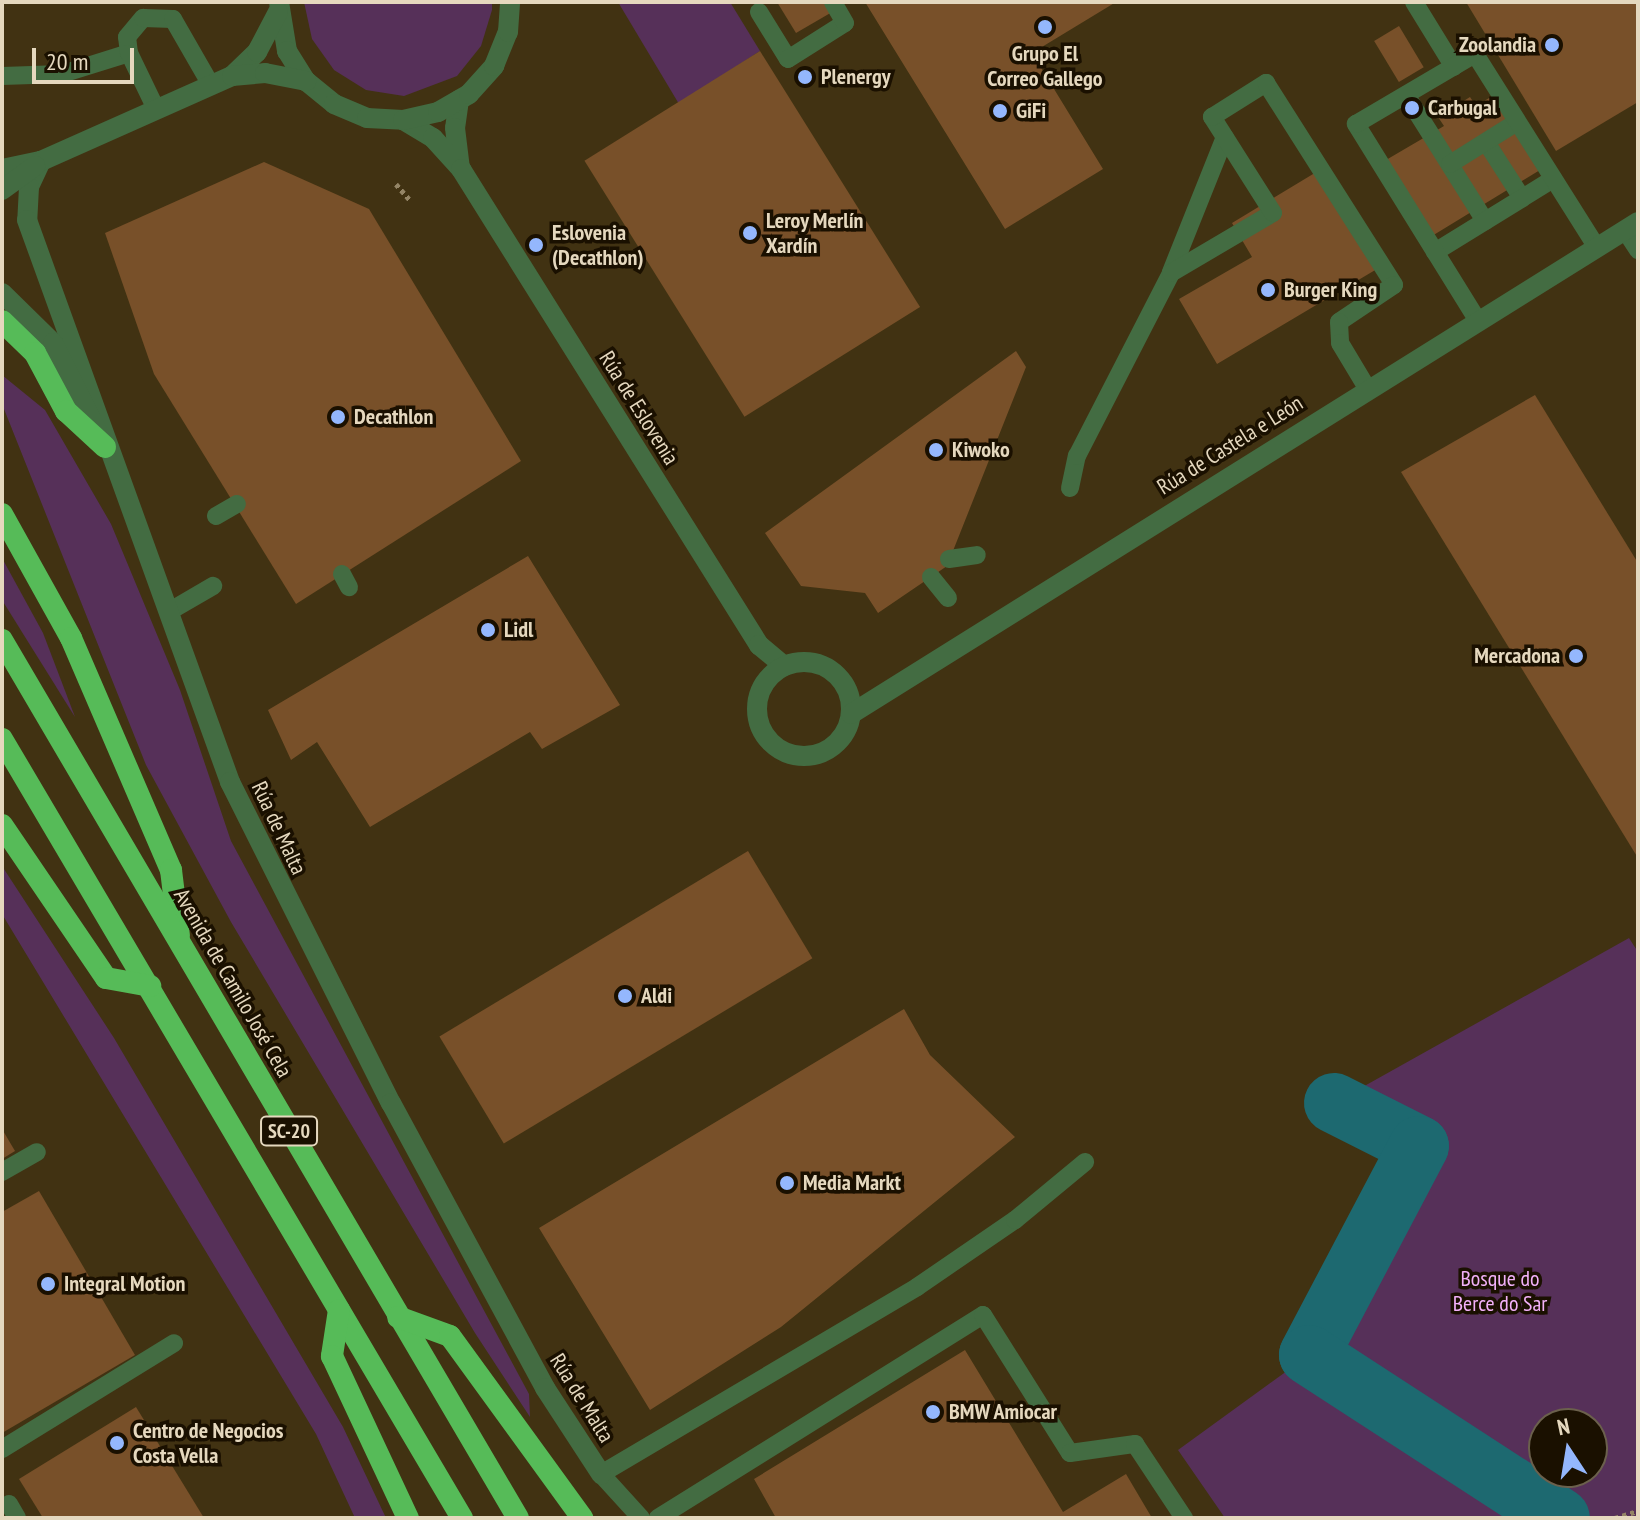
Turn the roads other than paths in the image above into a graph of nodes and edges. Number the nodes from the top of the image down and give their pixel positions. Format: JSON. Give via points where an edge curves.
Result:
{"nodes":[{"id":1,"x":510,"y":2,"type":"edge"},
{"id":2,"x":833,"y":2,"type":"edge"},
{"id":3,"x":1414,"y":2,"type":"edge"},
{"id":4,"x":133,"y":3,"type":"edge"},
{"id":5,"x":762,"y":5,"type":"edge"},
{"id":6,"x":278,"y":7,"type":"edge"},
{"id":7,"x":157,"y":8,"type":"edge"},
{"id":8,"x":139,"y":21,"type":"junction"},
{"id":9,"x":129,"y":53,"type":"junction"},
{"id":10,"x":1454,"y":67,"type":"junction"},
{"id":11,"x":2,"y":76,"type":"edge"},
{"id":12,"x":232,"y":76,"type":"junction"},
{"id":13,"x":306,"y":81,"type":"junction"},
{"id":14,"x":211,"y":85,"type":"junction"},
{"id":15,"x":1406,"y":95,"type":"junction"},
{"id":16,"x":459,"y":100,"type":"junction"},
{"id":17,"x":156,"y":109,"type":"junction"},
{"id":18,"x":403,"y":120,"type":"junction"},
{"id":19,"x":1517,"y":122,"type":"junction"},
{"id":20,"x":1225,"y":137,"type":"junction"},
{"id":21,"x":1486,"y":142,"type":"junction"},
{"id":22,"x":41,"y":161,"type":"junction"},
{"id":23,"x":1450,"y":164,"type":"junction"},
{"id":24,"x":2,"y":169,"type":"edge"},
{"id":25,"x":461,"y":169,"type":"junction"},
{"id":26,"x":1553,"y":179,"type":"junction"},
{"id":27,"x":2,"y":190,"type":"edge"},
{"id":28,"x":1522,"y":198,"type":"junction"},
{"id":29,"x":1485,"y":221,"type":"junction"},
{"id":30,"x":1632,"y":226,"type":"edge"},
{"id":31,"x":1597,"y":248,"type":"junction"},
{"id":32,"x":1638,"y":250,"type":"edge"},
{"id":33,"x":1435,"y":252,"type":"junction"},
{"id":34,"x":1171,"y":273,"type":"junction"},
{"id":35,"x":2,"y":293,"type":"edge"},
{"id":36,"x":2,"y":321,"type":"edge"},
{"id":37,"x":1478,"y":321,"type":"junction"},
{"id":38,"x":1367,"y":388,"type":"junction"},
{"id":39,"x":105,"y":447,"type":"junction"},
{"id":40,"x":1070,"y":488,"type":"dead end"},
{"id":41,"x":237,"y":504,"type":"dead end"},
{"id":42,"x":2,"y":514,"type":"edge"},
{"id":43,"x":216,"y":516,"type":"dead end"},
{"id":44,"x":977,"y":555,"type":"dead end"},
{"id":45,"x":949,"y":559,"type":"dead end"},
{"id":46,"x":931,"y":577,"type":"dead end"},
{"id":47,"x":213,"y":586,"type":"dead end"},
{"id":48,"x":948,"y":598,"type":"dead end"},
{"id":49,"x":170,"y":611,"type":"junction"},
{"id":50,"x":2,"y":640,"type":"edge"},
{"id":51,"x":784,"y":666,"type":"junction"},
{"id":52,"x":851,"y":714,"type":"junction"},
{"id":53,"x":2,"y":739,"type":"edge"},
{"id":54,"x":2,"y":825,"type":"edge"},
{"id":55,"x":181,"y":945,"type":"junction"},
{"id":56,"x":150,"y":986,"type":"junction"},
{"id":57,"x":37,"y":1152,"type":"dead end"},
{"id":58,"x":1085,"y":1162,"type":"dead end"},
{"id":59,"x":2,"y":1172,"type":"edge"},
{"id":60,"x":339,"y":1310,"type":"junction"},
{"id":61,"x":398,"y":1317,"type":"junction"},
{"id":62,"x":174,"y":1343,"type":"dead end"},
{"id":63,"x":2,"y":1449,"type":"edge"},
{"id":64,"x":601,"y":1474,"type":"junction"},
{"id":65,"x":408,"y":1518,"type":"edge"},
{"id":66,"x":462,"y":1518,"type":"edge"},
{"id":67,"x":518,"y":1518,"type":"edge"},
{"id":68,"x":582,"y":1518,"type":"edge"},
{"id":69,"x":641,"y":1518,"type":"edge"},
{"id":70,"x":658,"y":1518,"type":"edge"},
{"id":71,"x":1184,"y":1518,"type":"edge"}],
"edges":[{"from":1,"to":16,"type":"street","via":[[508,32],[494,66]]},
{"from":2,"to":5,"type":"lane","via":[[845,23],[788,59]]},
{"from":3,"to":10,"type":"lane"},
{"from":4,"to":8,"type":"lane"},
{"from":6,"to":12,"type":"street","via":[[257,52]]},
{"from":6,"to":13,"type":"street","via":[[287,51]]},
{"from":7,"to":8,"type":"lane"},
{"from":7,"to":14,"type":"lane","via":[[184,29]]},
{"from":8,"to":9,"type":"lane","via":[[127,37]]},
{"from":9,"to":11,"type":"lane","via":[[62,74]]},
{"from":9,"to":17,"type":"lane"},
{"from":10,"to":15,"type":"lane"},
{"from":10,"to":19,"type":"lane","via":[[1475,54]]},
{"from":12,"to":13,"type":"street","via":[[265,73]]},
{"from":12,"to":14,"type":"street"},
{"from":13,"to":18,"type":"street","via":[[334,104],[367,118]]},
{"from":14,"to":17,"type":"street"},
{"from":15,"to":23,"type":"lane"},
{"from":15,"to":33,"type":"lane","via":[[1356,124]]},
{"from":16,"to":18,"type":"street","via":[[438,112]]},
{"from":16,"to":25,"type":"street","name":"Rúa de Eslovenia","via":[[455,128]]},
{"from":17,"to":22,"type":"street"},
{"from":18,"to":25,"type":"street","name":"Rúa de Eslovenia","via":[[433,138]]},
{"from":19,"to":21,"type":"lane"},
{"from":19,"to":26,"type":"lane"},
{"from":20,"to":34,"type":"lane"},
{"from":20,"to":34,"type":"lane","via":[[1273,213]]},
{"from":20,"to":38,"type":"lane","via":[[1212,117],[1266,83],[1394,285],[1339,322],[1340,343]]},
{"from":21,"to":23,"type":"lane"},
{"from":21,"to":28,"type":"lane"},
{"from":22,"to":24,"type":"street"},
{"from":22,"to":27,"type":"street"},
{"from":22,"to":39,"type":"street","name":"Rúa de Malta","via":[[29,187],[27,220],[73,334]]},
{"from":23,"to":29,"type":"lane"},
{"from":25,"to":51,"type":"street","name":"Rúa de Eslovenia","via":[[759,645]]},
{"from":26,"to":28,"type":"lane"},
{"from":26,"to":31,"type":"lane"},
{"from":28,"to":29,"type":"lane"},
{"from":29,"to":33,"type":"lane"},
{"from":30,"to":31,"type":"street","name":"Rúa de Castela e León"},
{"from":30,"to":32,"type":"lane"},
{"from":31,"to":37,"type":"street","name":"Rúa de Castela e León"},
{"from":33,"to":37,"type":"lane"},
{"from":34,"to":40,"type":"lane","via":[[1077,456]]},
{"from":35,"to":39,"type":"street","via":[[53,343]]},
{"from":36,"to":39,"type":"highway","via":[[35,353],[66,411]]},
{"from":37,"to":38,"type":"street","name":"Rúa de Castela e León"},
{"from":38,"to":52,"type":"street","name":"Rúa de Castela e León"},
{"from":39,"to":49,"type":"street","name":"Rúa de Malta"},
{"from":41,"to":43,"type":"lane"},
{"from":42,"to":55,"type":"highway","number":"SC-20","via":[[71,638],[171,870]]},
{"from":44,"to":45,"type":"lane"},
{"from":46,"to":48,"type":"lane"},
{"from":47,"to":49,"type":"lane"},
{"from":49,"to":64,"type":"street","name":"Rúa de Malta","via":[[230,782],[295,918],[545,1388]]},
{"from":50,"to":55,"type":"highway","name":"Avenida de Camilo José Cela","number":"SC-20"},
{"from":51,"to":52,"type":"street","via":[[811,662],[835,673],[850,699]]},
{"from":51,"to":52,"type":"street","via":[[770,674],[756,703],[757,720],[775,746],[803,756],[818,753],[840,738]]},
{"from":53,"to":56,"type":"highway","number":"SC-20"},
{"from":54,"to":56,"type":"highway","via":[[106,978]]},
{"from":55,"to":61,"type":"highway","name":"Avenida de Camilo José Cela","number":"SC-20"},
{"from":56,"to":60,"type":"highway","number":"SC-20"},
{"from":57,"to":59,"type":"lane"},
{"from":58,"to":64,"type":"lane","via":[[1015,1220],[917,1287]]},
{"from":60,"to":65,"type":"highway","via":[[332,1356]]},
{"from":60,"to":66,"type":"highway","number":"SC-20"},
{"from":61,"to":67,"type":"highway","name":"Avenida de Camilo José Cela","number":"SC-20"},
{"from":61,"to":68,"type":"highway","via":[[450,1336]]},
{"from":62,"to":63,"type":"lane"},
{"from":64,"to":69,"type":"lane"},
{"from":70,"to":71,"type":"lane","via":[[983,1315],[1070,1453],[1135,1444]]}]}
